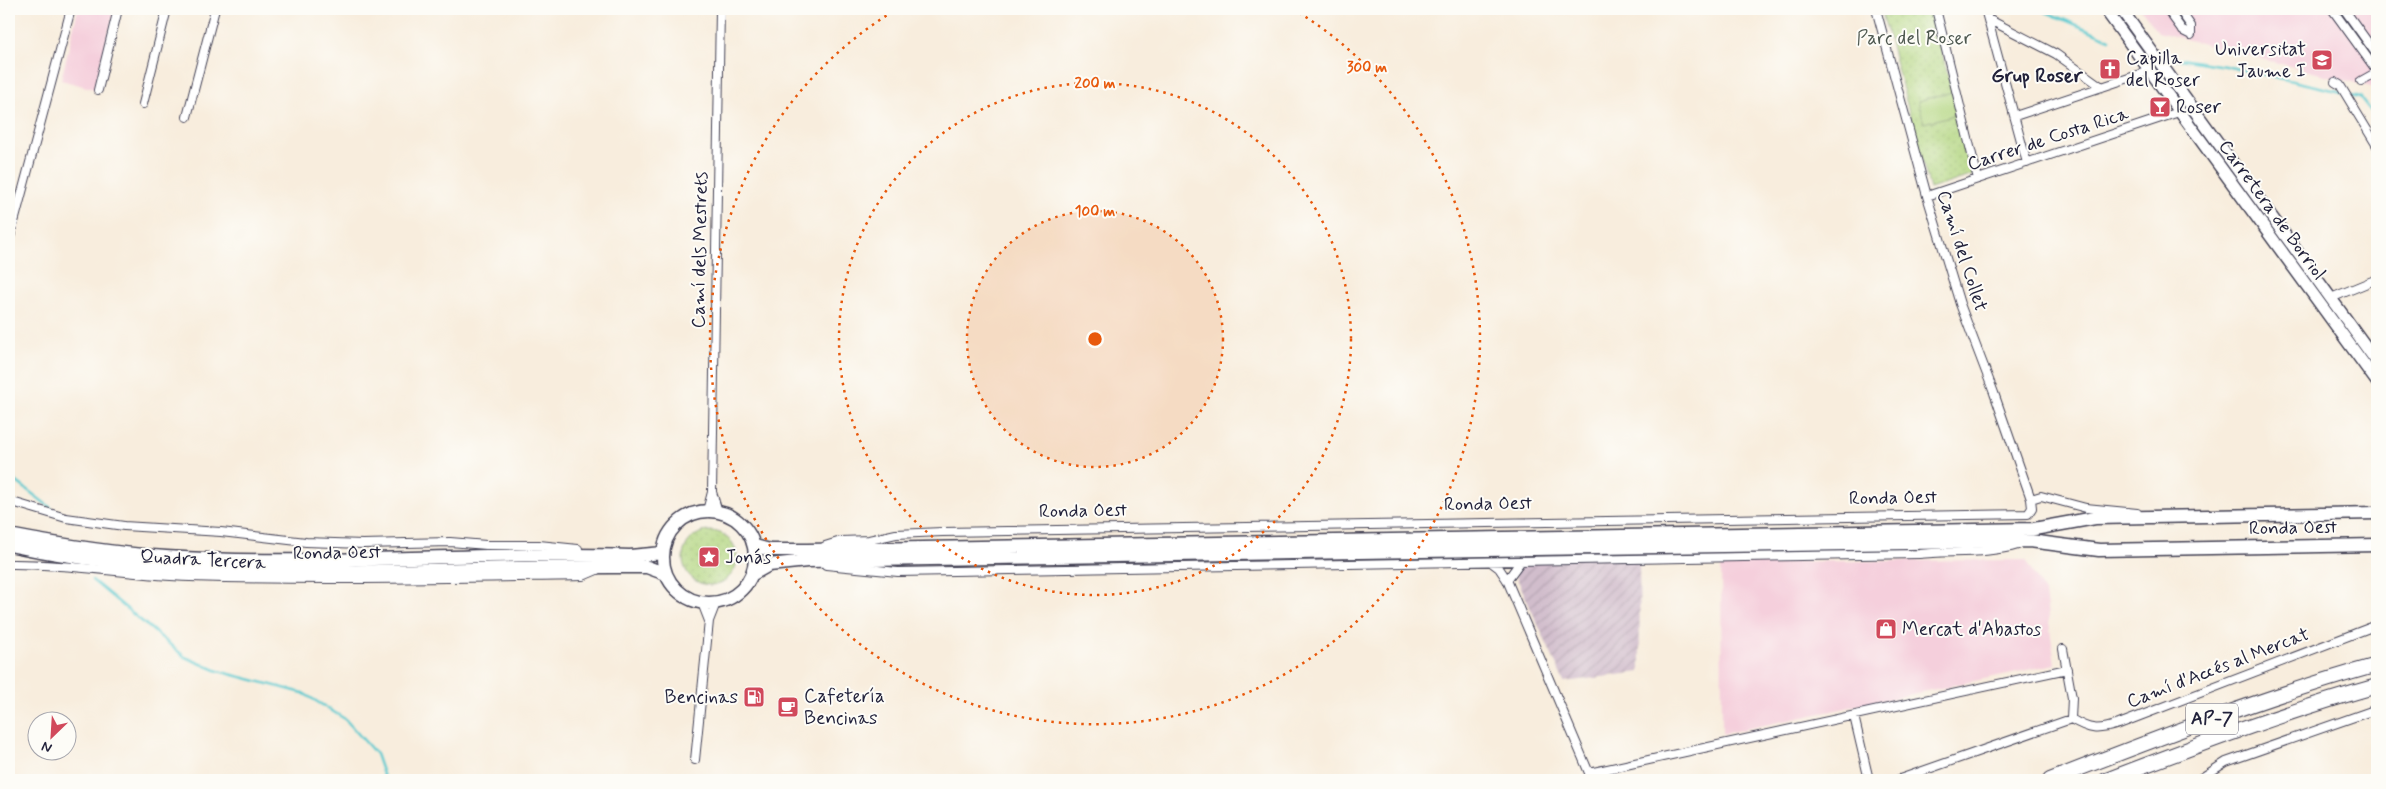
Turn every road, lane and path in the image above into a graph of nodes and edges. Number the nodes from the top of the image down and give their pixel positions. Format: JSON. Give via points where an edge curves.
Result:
{"nodes":[{"id":1,"x":71,"y":9,"type":"edge"},
{"id":2,"x":118,"y":9,"type":"edge"},
{"id":3,"x":167,"y":9,"type":"edge"},
{"id":4,"x":216,"y":9,"type":"edge"},
{"id":5,"x":720,"y":9,"type":"edge"},
{"id":6,"x":1876,"y":9,"type":"edge"},
{"id":7,"x":1936,"y":9,"type":"edge"},
{"id":8,"x":1985,"y":9,"type":"edge"},
{"id":9,"x":2105,"y":9,"type":"edge"},
{"id":10,"x":2121,"y":9,"type":"edge"},
{"id":11,"x":2166,"y":9,"type":"edge"},
{"id":12,"x":2179,"y":9,"type":"edge"},
{"id":13,"x":2332,"y":9,"type":"edge"},
{"id":14,"x":2344,"y":9,"type":"edge"},
{"id":15,"x":1988,"y":19,"type":"junction"},
{"id":16,"x":2007,"y":29,"type":"junction"},
{"id":17,"x":1992,"y":30,"type":"junction"},
{"id":18,"x":2377,"y":55,"type":"edge"},
{"id":19,"x":2150,"y":71,"type":"junction"},
{"id":20,"x":2377,"y":72,"type":"edge"},
{"id":21,"x":2361,"y":81,"type":"dead end"},
{"id":22,"x":2335,"y":82,"type":"dead end"},
{"id":23,"x":2102,"y":87,"type":"junction"},
{"id":24,"x":98,"y":90,"type":"dead end"},
{"id":25,"x":143,"y":104,"type":"dead end"},
{"id":26,"x":2180,"y":112,"type":"junction"},
{"id":27,"x":2014,"y":116,"type":"junction"},
{"id":28,"x":187,"y":117,"type":"dead end"},
{"id":29,"x":2377,"y":146,"type":"edge"},
{"id":30,"x":2027,"y":163,"type":"junction"},
{"id":31,"x":1978,"y":180,"type":"junction"},
{"id":32,"x":1927,"y":196,"type":"junction"},
{"id":33,"x":9,"y":240,"type":"edge"},
{"id":34,"x":2377,"y":279,"type":"edge"},
{"id":35,"x":2330,"y":298,"type":"junction"},
{"id":36,"x":2377,"y":362,"type":"edge"},
{"id":37,"x":2377,"y":382,"type":"edge"},
{"id":38,"x":2031,"y":499,"type":"junction"},
{"id":39,"x":9,"y":501,"type":"edge"},
{"id":40,"x":713,"y":511,"type":"junction"},
{"id":41,"x":2377,"y":513,"type":"edge"},
{"id":42,"x":2154,"y":517,"type":"junction"},
{"id":43,"x":9,"y":535,"type":"edge"},
{"id":44,"x":2030,"y":541,"type":"junction"},
{"id":45,"x":9,"y":545,"type":"edge"},
{"id":46,"x":2377,"y":545,"type":"edge"},
{"id":47,"x":755,"y":546,"type":"junction"},
{"id":48,"x":663,"y":553,"type":"junction"},
{"id":49,"x":807,"y":556,"type":"junction"},
{"id":50,"x":606,"y":561,"type":"junction"},
{"id":51,"x":1521,"y":561,"type":"junction"},
{"id":52,"x":1491,"y":562,"type":"junction"},
{"id":53,"x":9,"y":564,"type":"edge"},
{"id":54,"x":666,"y":574,"type":"junction"},
{"id":55,"x":753,"y":574,"type":"junction"},
{"id":56,"x":1507,"y":580,"type":"junction"},
{"id":57,"x":702,"y":604,"type":"junction"},
{"id":58,"x":716,"y":604,"type":"junction"},
{"id":59,"x":709,"y":621,"type":"junction"},
{"id":60,"x":2377,"y":625,"type":"edge"},
{"id":61,"x":2063,"y":649,"type":"dead end"},
{"id":62,"x":2377,"y":665,"type":"edge"},
{"id":63,"x":2067,"y":669,"type":"junction"},
{"id":64,"x":2377,"y":686,"type":"edge"},
{"id":65,"x":2377,"y":709,"type":"edge"},
{"id":66,"x":1854,"y":716,"type":"junction"},
{"id":67,"x":2071,"y":719,"type":"junction"},
{"id":68,"x":695,"y":760,"type":"dead end"},
{"id":69,"x":1590,"y":777,"type":"edge"},
{"id":70,"x":1869,"y":780,"type":"edge"},
{"id":71,"x":1897,"y":780,"type":"edge"},
{"id":72,"x":2050,"y":780,"type":"edge"},
{"id":73,"x":2106,"y":780,"type":"edge"},
{"id":74,"x":2198,"y":780,"type":"edge"}],
"edges":[{"from":1,"to":33,"type":"street"},
{"from":2,"to":24,"type":"street"},
{"from":3,"to":25,"type":"street"},
{"from":4,"to":28,"type":"street"},
{"from":5,"to":40,"type":"street","name":"Camí dels Mestrets"},
{"from":6,"to":32,"type":"street","name":"Camí del Collet"},
{"from":7,"to":31,"type":"street"},
{"from":8,"to":15,"type":"street"},
{"from":9,"to":19,"type":"main road","name":"Carretera de Borriol"},
{"from":10,"to":35,"type":"main road","name":"Carretera de Borriol"},
{"from":11,"to":12,"type":"street","via":[[2183,31],[2191,35],[2192,26]]},
{"from":13,"to":20,"type":"street"},
{"from":14,"to":18,"type":"street"},
{"from":15,"to":16,"type":"street"},
{"from":15,"to":17,"type":"street"},
{"from":16,"to":17,"type":"street"},
{"from":16,"to":23,"type":"street","via":[[2056,54]]},
{"from":17,"to":27,"type":"street"},
{"from":19,"to":23,"type":"street"},
{"from":19,"to":26,"type":"main road","name":"Carretera de Borriol"},
{"from":20,"to":21,"type":"street"},
{"from":22,"to":29,"type":"street","via":[[2340,84]]},
{"from":23,"to":27,"type":"street"},
{"from":26,"to":30,"type":"street","name":"Carrer de Costa Rica"},
{"from":26,"to":37,"type":"main road","name":"Carretera de Borriol"},
{"from":27,"to":30,"type":"street"},
{"from":30,"to":31,"type":"street","name":"Carrer de Costa Rica"},
{"from":31,"to":32,"type":"street","name":"Carrer de Costa Rica"},
{"from":32,"to":38,"type":"street","name":"Camí del Collet","via":[[1960,304]]},
{"from":34,"to":35,"type":"street"},
{"from":35,"to":36,"type":"main road","name":"Carretera de Borriol"},
{"from":38,"to":42,"type":"street","name":"Ronda Oest","via":[[2041,496],[2086,508]]},
{"from":38,"to":49,"type":"street","name":"Ronda Oest","via":[[2032,508],[2028,514],[896,534],[869,540],[841,541]]},
{"from":39,"to":50,"type":"street","name":"Ronda Oest","via":[[66,518],[124,526],[315,542],[539,545],[585,550]]},
{"from":40,"to":47,"type":"main road","via":[[737,520],[750,534]]},
{"from":40,"to":48,"type":"main road","via":[[688,516],[676,525],[668,536]]},
{"from":41,"to":42,"type":"main road","name":"Ronda Oest"},
{"from":42,"to":49,"type":"main road","name":"Ronda Oest","via":[[2095,518],[2034,529]]},
{"from":43,"to":50,"type":"main road","name":"Ronda Oest","via":[[108,552],[167,557]]},
{"from":44,"to":46,"type":"main road","name":"Ronda Oest","via":[[2099,550]]},
{"from":44,"to":49,"type":"main road","name":"Ronda Oest"},
{"from":44,"to":51,"type":"street","name":"Ronda Oest","via":[[2002,550],[1919,554]]},
{"from":45,"to":50,"type":"main road","name":"Ronda Oest","via":[[108,562],[270,572]]},
{"from":47,"to":49,"type":"main road","name":"Ronda Oest"},
{"from":47,"to":55,"type":"main road"},
{"from":48,"to":50,"type":"main road","name":"Ronda Oest"},
{"from":48,"to":54,"type":"main road"},
{"from":49,"to":52,"type":"street","name":"Ronda Oest","via":[[842,568],[898,572]]},
{"from":49,"to":55,"type":"main road","name":"Ronda Oest","via":[[769,565]]},
{"from":50,"to":53,"type":"street","name":"Quadra Tercera","via":[[583,576],[270,580]]},
{"from":50,"to":54,"type":"main road","name":"Ronda Oest","via":[[647,567]]},
{"from":51,"to":52,"type":"street","name":"Ronda Oest"},
{"from":51,"to":56,"type":"street"},
{"from":52,"to":56,"type":"street"},
{"from":54,"to":57,"type":"main road","via":[[681,594]]},
{"from":55,"to":58,"type":"main road","via":[[737,595]]},
{"from":56,"to":69,"type":"street"},
{"from":57,"to":58,"type":"main road"},
{"from":57,"to":59,"type":"street"},
{"from":58,"to":59,"type":"street"},
{"from":59,"to":68,"type":"street"},
{"from":60,"to":67,"type":"street","name":"Camí d'Accés al Mercat","via":[[2101,730],[2085,727]]},
{"from":61,"to":63,"type":"street"},
{"from":62,"to":72,"type":"highway","number":"AP-7","via":[[2240,708]]},
{"from":63,"to":66,"type":"street"},
{"from":63,"to":67,"type":"street","via":[[2072,698]]},
{"from":64,"to":73,"type":"highway","number":"AP-7","via":[[2243,727]]},
{"from":65,"to":74,"type":"street","via":[[2226,762]]},
{"from":66,"to":69,"type":"street"},
{"from":66,"to":70,"type":"street"},
{"from":67,"to":71,"type":"street"}]}
